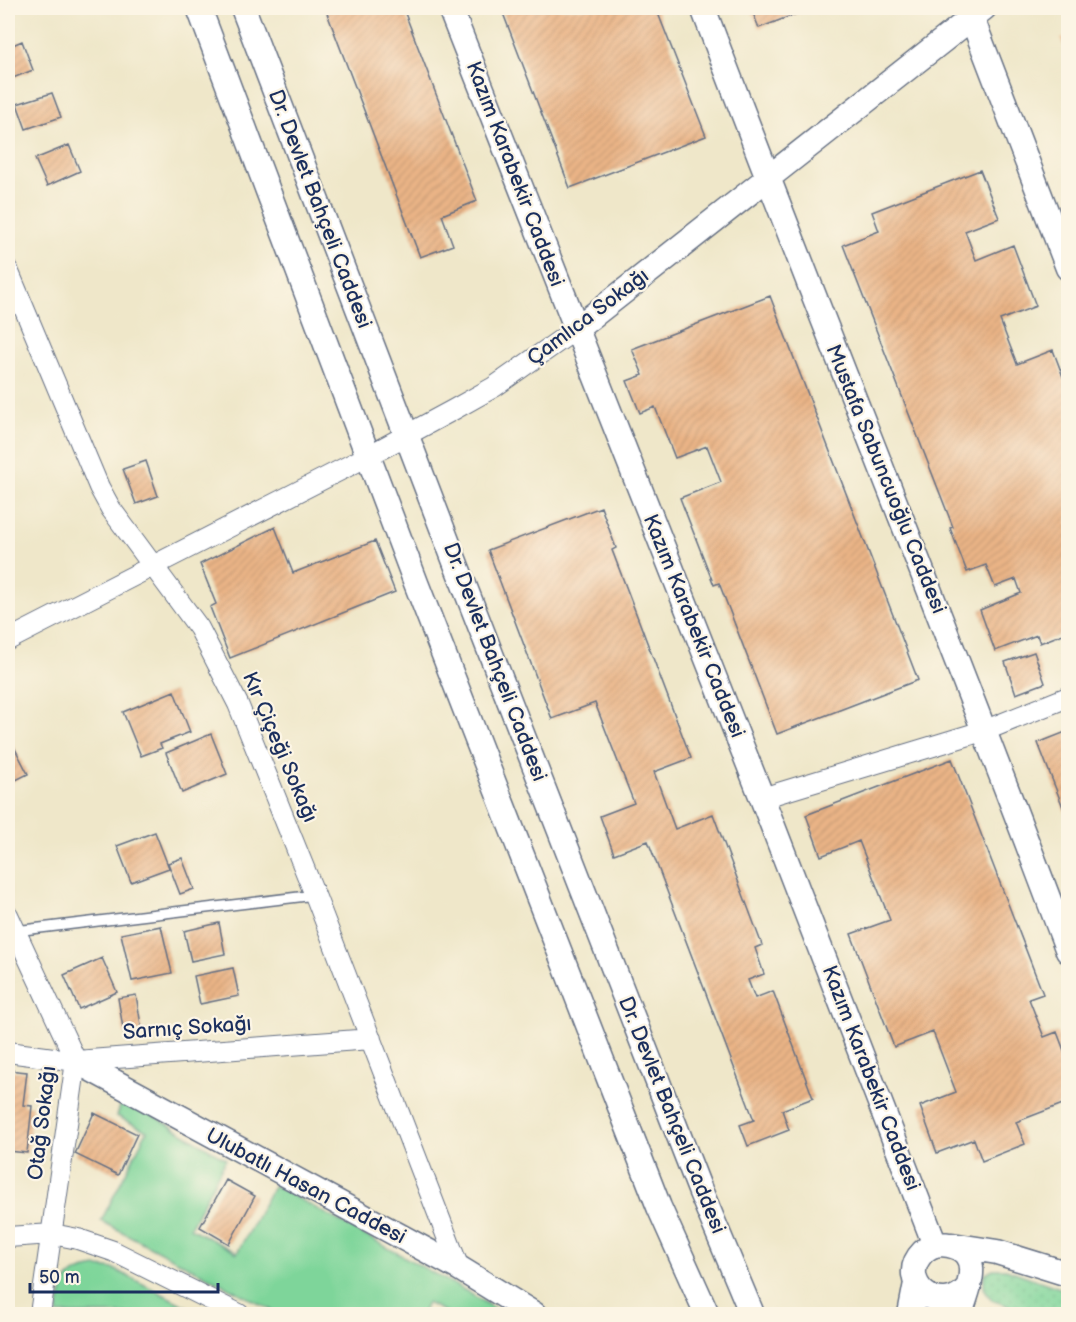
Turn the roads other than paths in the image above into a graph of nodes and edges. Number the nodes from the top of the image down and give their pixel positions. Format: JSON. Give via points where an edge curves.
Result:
{"nodes":[{"id":1,"x":199,"y":8,"type":"edge"},
{"id":2,"x":243,"y":8,"type":"edge"},
{"id":3,"x":450,"y":8,"type":"edge"},
{"id":4,"x":703,"y":8,"type":"edge"},
{"id":5,"x":974,"y":11,"type":"edge"},
{"id":6,"x":767,"y":178,"type":"junction"},
{"id":7,"x":1068,"y":268,"type":"edge"},
{"id":8,"x":8,"y":270,"type":"edge"},
{"id":9,"x":12,"y":297,"type":"edge"},
{"id":10,"x":576,"y":329,"type":"junction"},
{"id":11,"x":407,"y":436,"type":"junction"},
{"id":12,"x":368,"y":456,"type":"junction"},
{"id":13,"x":153,"y":566,"type":"junction"},
{"id":14,"x":8,"y":640,"type":"edge"},
{"id":15,"x":1068,"y":697,"type":"edge"},
{"id":16,"x":986,"y":730,"type":"junction"},
{"id":17,"x":762,"y":798,"type":"junction"},
{"id":18,"x":315,"y":895,"type":"junction"},
{"id":19,"x":11,"y":923,"type":"edge"},
{"id":20,"x":1068,"y":951,"type":"edge"},
{"id":21,"x":371,"y":1039,"type":"junction"},
{"id":22,"x":8,"y":1052,"type":"edge"},
{"id":23,"x":76,"y":1061,"type":"junction"},
{"id":24,"x":52,"y":1234,"type":"junction"},
{"id":25,"x":8,"y":1237,"type":"edge"},
{"id":26,"x":944,"y":1245,"type":"junction"},
{"id":27,"x":459,"y":1268,"type":"junction"},
{"id":28,"x":1068,"y":1274,"type":"edge"},
{"id":29,"x":916,"y":1283,"type":"junction"},
{"id":30,"x":969,"y":1286,"type":"junction"},
{"id":31,"x":937,"y":1302,"type":"junction"},
{"id":32,"x":965,"y":1313,"type":"edge"},
{"id":33,"x":39,"y":1314,"type":"edge"},
{"id":34,"x":239,"y":1314,"type":"edge"},
{"id":35,"x":534,"y":1314,"type":"edge"},
{"id":36,"x":706,"y":1314,"type":"edge"},
{"id":37,"x":752,"y":1314,"type":"edge"},
{"id":38,"x":910,"y":1314,"type":"edge"}],
"edges":[{"from":1,"to":12,"type":"street","name":"Dr. Devlet Bahçeli Caddesi"},
{"from":2,"to":11,"type":"street","name":"Dr. Devlet Bahçeli Caddesi"},
{"from":3,"to":10,"type":"street","name":"Kazım Karabekir Caddesi"},
{"from":4,"to":6,"type":"street","name":"Mustafa Sabuncuoğlu Caddesi"},
{"from":5,"to":6,"type":"street","name":"Çamlıca Sokağı"},
{"from":5,"to":7,"type":"street"},
{"from":6,"to":10,"type":"street","name":"Çamlıca Sokağı"},
{"from":6,"to":16,"type":"street","name":"Mustafa Sabuncuoğlu Caddesi"},
{"from":8,"to":9,"type":"street","name":"Kır Çiçeği Sokağı"},
{"from":9,"to":13,"type":"street","name":"Kır Çiçeği Sokağı","via":[[99,487],[122,526]]},
{"from":10,"to":11,"type":"street","name":"Çamlıca Sokağı","via":[[494,387]]},
{"from":10,"to":17,"type":"street","name":"Kazım Karabekir Caddesi"},
{"from":11,"to":12,"type":"street","name":"Çamlıca Sokağı"},
{"from":11,"to":37,"type":"street","name":"Dr. Devlet Bahçeli Caddesi","via":[[700,1191]]},
{"from":12,"to":13,"type":"street","name":"Çamlıca Sokağı"},
{"from":12,"to":36,"type":"street","name":"Dr. Devlet Bahçeli Caddesi","via":[[659,1207]]},
{"from":13,"to":14,"type":"street"},
{"from":13,"to":18,"type":"street","name":"Kır Çiçeği Sokağı","via":[[200,628],[219,664]]},
{"from":15,"to":16,"type":"street"},
{"from":16,"to":17,"type":"street"},
{"from":16,"to":20,"type":"street","name":"Mustafa Sabuncuoğlu Caddesi"},
{"from":17,"to":26,"type":"street","name":"Kazım Karabekir Caddesi"},
{"from":18,"to":19,"type":"lane"},
{"from":18,"to":21,"type":"street","name":"Kır Çiçeği Sokağı"},
{"from":19,"to":23,"type":"street","name":"Otağ Sokağı"},
{"from":21,"to":23,"type":"street","name":"Sarnıç Sokağı"},
{"from":21,"to":27,"type":"street","name":"Kır Çiçeği Sokağı"},
{"from":22,"to":23,"type":"street","name":"Sarnıç Sokağı"},
{"from":23,"to":24,"type":"street","name":"Otağ Sokağı"},
{"from":23,"to":27,"type":"street","name":"Ulubatlı Hasan Caddesi"},
{"from":24,"to":25,"type":"street"},
{"from":24,"to":33,"type":"street","name":"Otağ Sokağı"},
{"from":24,"to":34,"type":"street","via":[[113,1251]]},
{"from":26,"to":28,"type":"street","via":[[997,1252]]},
{"from":26,"to":29,"type":"street","via":[[926,1249],[920,1256],[915,1264]]},
{"from":26,"to":30,"type":"street","name":"Kazım Karabekir Caddesi","via":[[958,1248],[969,1258]]},
{"from":27,"to":35,"type":"street","name":"Ulubatlı Hasan Caddesi"},
{"from":29,"to":31,"type":"street","via":[[921,1292]]},
{"from":29,"to":38,"type":"street"},
{"from":30,"to":31,"type":"street","via":[[956,1300]]},
{"from":30,"to":32,"type":"street","name":"Kazım Karabekir Caddesi"},
{"from":31,"to":32,"type":"street"}]}
